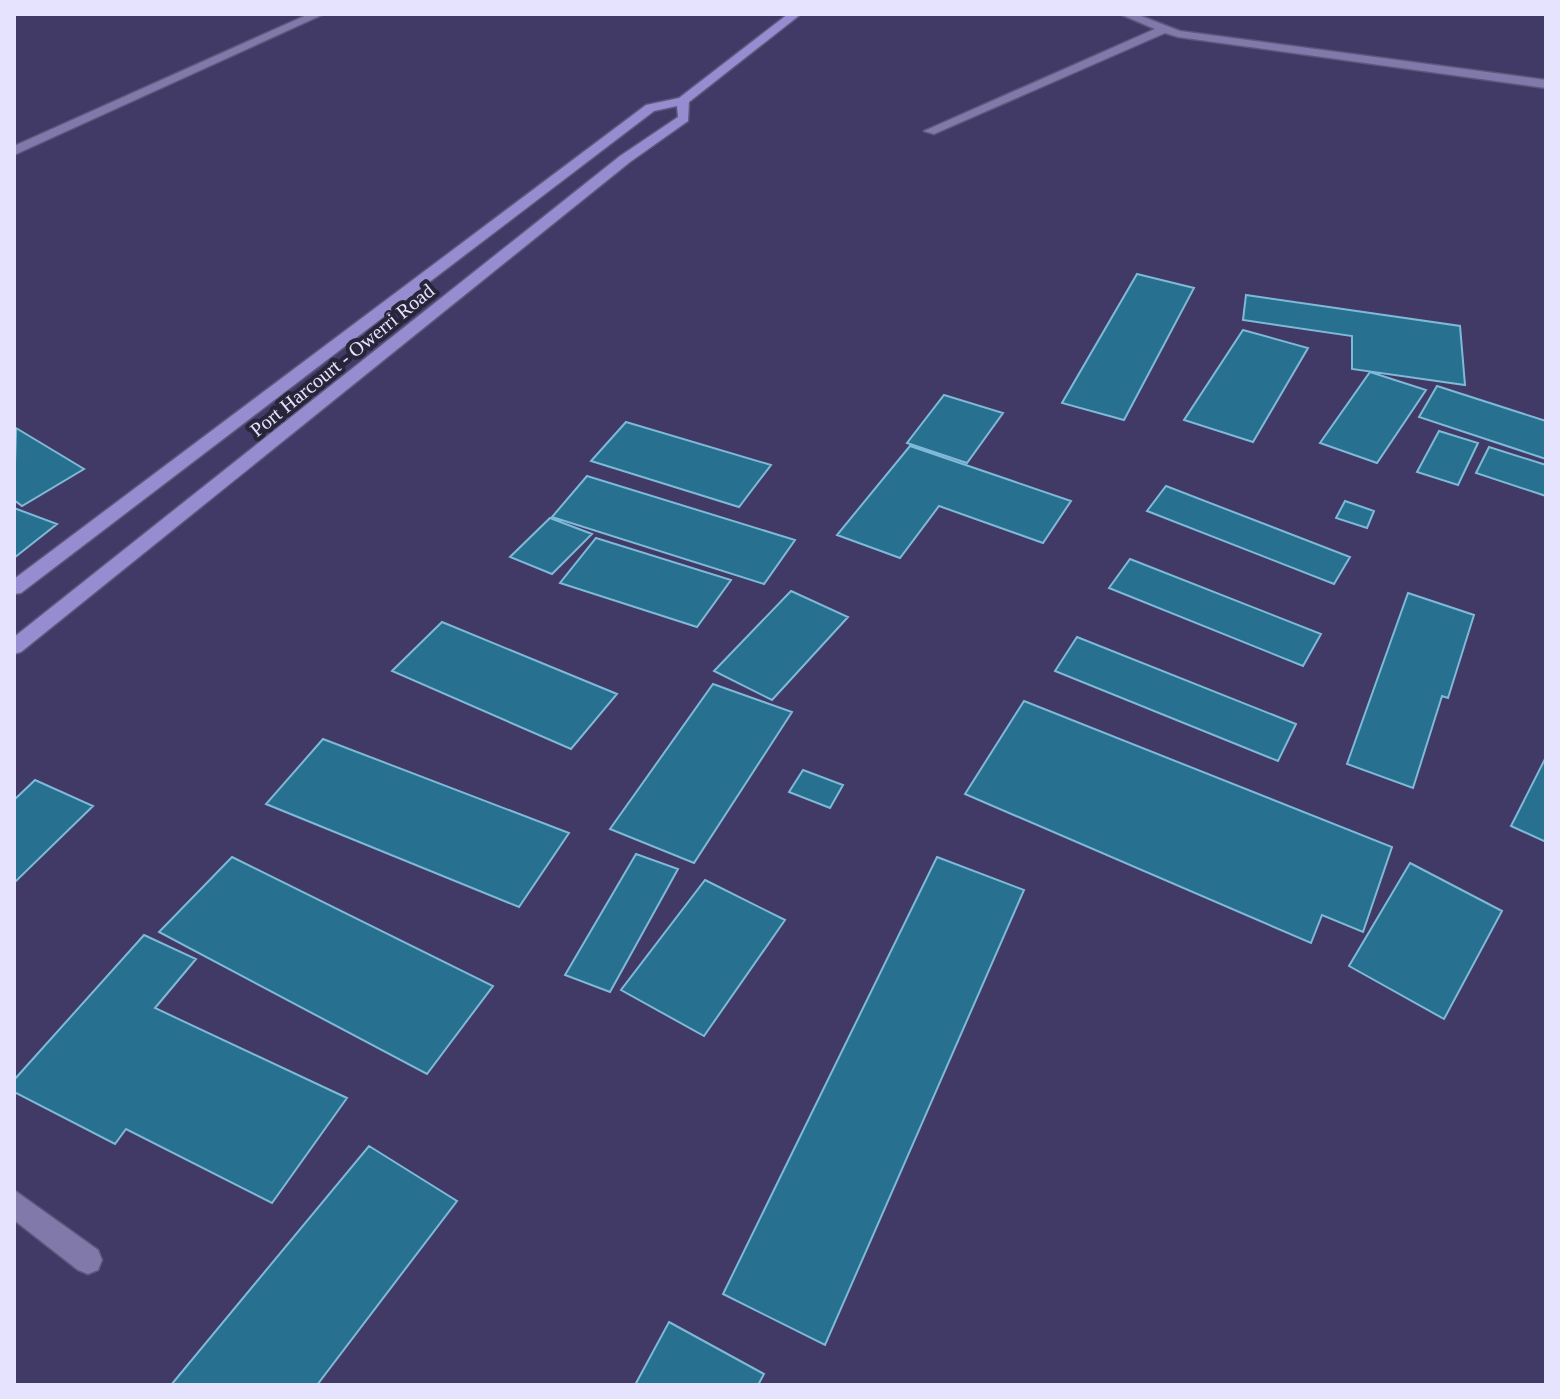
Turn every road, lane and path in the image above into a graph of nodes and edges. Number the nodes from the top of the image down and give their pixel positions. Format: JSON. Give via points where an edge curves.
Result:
{"nodes":[{"id":1,"x":318,"y":14,"type":"edge"},
{"id":2,"x":795,"y":14,"type":"edge"},
{"id":3,"x":1126,"y":14,"type":"edge"},
{"id":4,"x":1164,"y":29,"type":"junction"},
{"id":5,"x":1546,"y":84,"type":"edge"},
{"id":6,"x":683,"y":101,"type":"junction"},
{"id":7,"x":930,"y":131,"type":"dead end"},
{"id":8,"x":14,"y":151,"type":"edge"},
{"id":9,"x":593,"y":152,"type":"junction"},
{"id":10,"x":625,"y":159,"type":"junction"},
{"id":11,"x":14,"y":588,"type":"edge"},
{"id":12,"x":14,"y":647,"type":"edge"},
{"id":13,"x":14,"y":1203,"type":"edge"},
{"id":14,"x":88,"y":1260,"type":"dead end"}],
"edges":[{"from":1,"to":8,"type":"street"},
{"from":2,"to":6,"type":"main road","name":"Port Harcourt - Owerri Road"},
{"from":3,"to":4,"type":"street"},
{"from":4,"to":5,"type":"street"},
{"from":4,"to":7,"type":"street"},
{"from":6,"to":9,"type":"main road","name":"Port Harcourt - Owerri Road","via":[[650,108]]},
{"from":6,"to":10,"type":"main road","name":"Port Harcourt - Owerri Road","via":[[684,118]]},
{"from":9,"to":10,"type":"main road"},
{"from":9,"to":11,"type":"main road","name":"Port Harcourt - Owerri Road"},
{"from":10,"to":12,"type":"main road","name":"Port Harcourt - Owerri Road"},
{"from":13,"to":14,"type":"street"}]}
